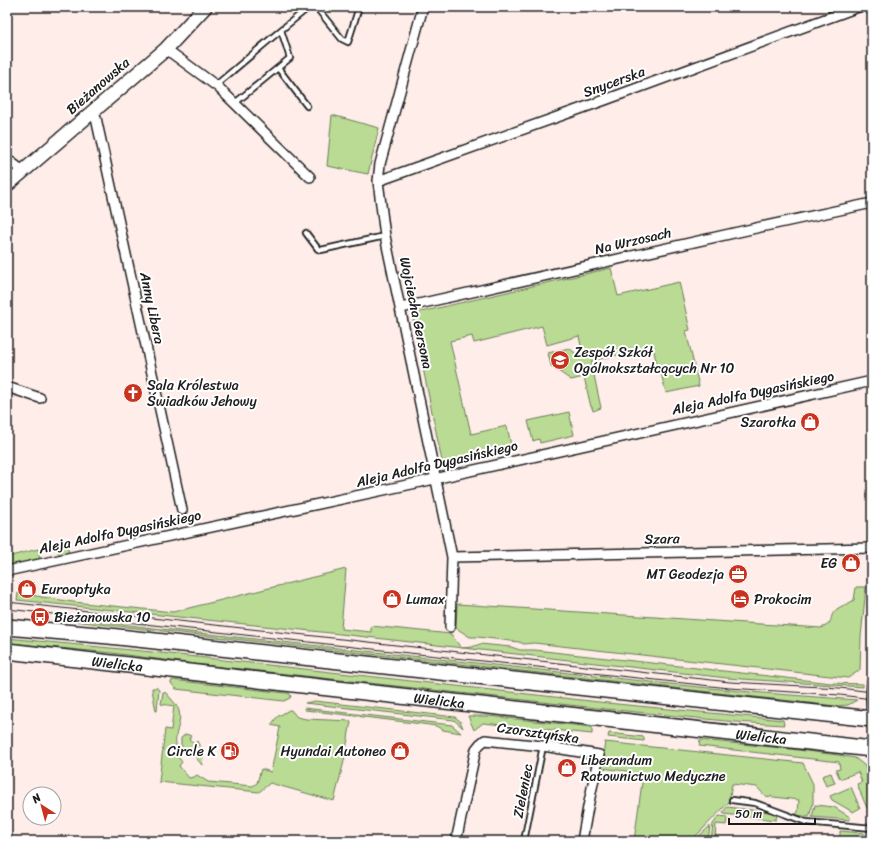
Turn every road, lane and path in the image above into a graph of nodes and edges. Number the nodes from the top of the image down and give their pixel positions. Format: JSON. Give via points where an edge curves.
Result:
{"nodes":[{"id":1,"x":205,"y":7,"type":"edge"},
{"id":2,"x":310,"y":7,"type":"edge"},
{"id":3,"x":316,"y":7,"type":"edge"},
{"id":4,"x":359,"y":7,"type":"edge"},
{"id":5,"x":423,"y":7,"type":"edge"},
{"id":6,"x":858,"y":7,"type":"edge"},
{"id":7,"x":872,"y":7,"type":"edge"},
{"id":8,"x":872,"y":11,"type":"edge"},
{"id":9,"x":281,"y":30,"type":"junction"},
{"id":10,"x":166,"y":49,"type":"junction"},
{"id":11,"x":278,"y":68,"type":"junction"},
{"id":12,"x":216,"y":85,"type":"junction"},
{"id":13,"x":235,"y":103,"type":"junction"},
{"id":14,"x":307,"y":106,"type":"dead end"},
{"id":15,"x":93,"y":112,"type":"junction"},
{"id":16,"x":7,"y":159,"type":"edge"},
{"id":17,"x":23,"y":171,"type":"junction"},
{"id":18,"x":310,"y":177,"type":"dead end"},
{"id":19,"x":378,"y":181,"type":"junction"},
{"id":20,"x":7,"y":185,"type":"edge"},
{"id":21,"x":872,"y":203,"type":"edge"},
{"id":22,"x":306,"y":233,"type":"dead end"},
{"id":23,"x":386,"y":236,"type":"junction"},
{"id":24,"x":401,"y":308,"type":"junction"},
{"id":25,"x":872,"y":381,"type":"edge"},
{"id":26,"x":7,"y":387,"type":"edge"},
{"id":27,"x":40,"y":398,"type":"dead end"},
{"id":28,"x":435,"y":479,"type":"junction"},
{"id":29,"x":182,"y":510,"type":"dead end"},
{"id":30,"x":872,"y":548,"type":"edge"},
{"id":31,"x":452,"y":557,"type":"junction"},
{"id":32,"x":7,"y":571,"type":"edge"},
{"id":33,"x":7,"y":626,"type":"edge"},
{"id":34,"x":450,"y":627,"type":"dead end"},
{"id":35,"x":7,"y":651,"type":"edge"},
{"id":36,"x":872,"y":682,"type":"edge"},
{"id":37,"x":872,"y":720,"type":"edge"},
{"id":38,"x":543,"y":746,"type":"junction"},
{"id":39,"x":872,"y":749,"type":"edge"},
{"id":40,"x":732,"y":800,"type":"dead end"},
{"id":41,"x":872,"y":828,"type":"edge"},
{"id":42,"x":456,"y":841,"type":"edge"},
{"id":43,"x":524,"y":841,"type":"edge"},
{"id":44,"x":582,"y":841,"type":"edge"}],
"edges":[{"from":1,"to":10,"type":"street","name":"Bieżanowska"},
{"from":2,"to":9,"type":"lane"},
{"from":3,"to":4,"type":"lane","via":[[342,39],[348,42]]},
{"from":5,"to":19,"type":"street","name":"Wojciecha Gersona","via":[[380,164]]},
{"from":6,"to":19,"type":"street","name":"Snycerska"},
{"from":7,"to":8,"type":"street"},
{"from":9,"to":11,"type":"lane","via":[[290,58]]},
{"from":9,"to":12,"type":"lane"},
{"from":10,"to":12,"type":"street"},
{"from":10,"to":15,"type":"street","name":"Bieżanowska"},
{"from":11,"to":13,"type":"lane"},
{"from":11,"to":14,"type":"lane"},
{"from":12,"to":13,"type":"street"},
{"from":13,"to":18,"type":"street"},
{"from":15,"to":17,"type":"street","name":"Bieżanowska"},
{"from":15,"to":29,"type":"street","name":"Anny Libera"},
{"from":16,"to":17,"type":"street"},
{"from":17,"to":20,"type":"street","name":"Bieżanowska"},
{"from":19,"to":23,"type":"street","name":"Wojciecha Gersona"},
{"from":21,"to":24,"type":"street","name":"Na Wrzosach"},
{"from":22,"to":23,"type":"lane","via":[[321,250]]},
{"from":23,"to":24,"type":"street","name":"Wojciecha Gersona"},
{"from":24,"to":28,"type":"street","name":"Wojciecha Gersona"},
{"from":25,"to":28,"type":"street","name":"Aleja Adolfa Dygasińskiego"},
{"from":26,"to":27,"type":"street"},
{"from":28,"to":31,"type":"street","name":"Wojciecha Gersona"},
{"from":28,"to":32,"type":"street","name":"Aleja Adolfa Dygasińskiego"},
{"from":30,"to":31,"type":"street","name":"Szara"},
{"from":31,"to":34,"type":"street","name":"Wojciecha Gersona"},
{"from":33,"to":37,"type":"main road","name":"Wielicka"},
{"from":35,"to":39,"type":"main road","name":"Wielicka"},
{"from":36,"to":37,"type":"street"},
{"from":38,"to":42,"type":"street","name":"Czorsztyńska","via":[[492,740],[480,744],[476,749]]},
{"from":38,"to":43,"type":"lane","name":"Zieleniec"},
{"from":38,"to":44,"type":"street","name":"Czorsztyńska","via":[[599,755]]},
{"from":40,"to":41,"type":"lane","via":[[755,803],[806,822]]}]}
